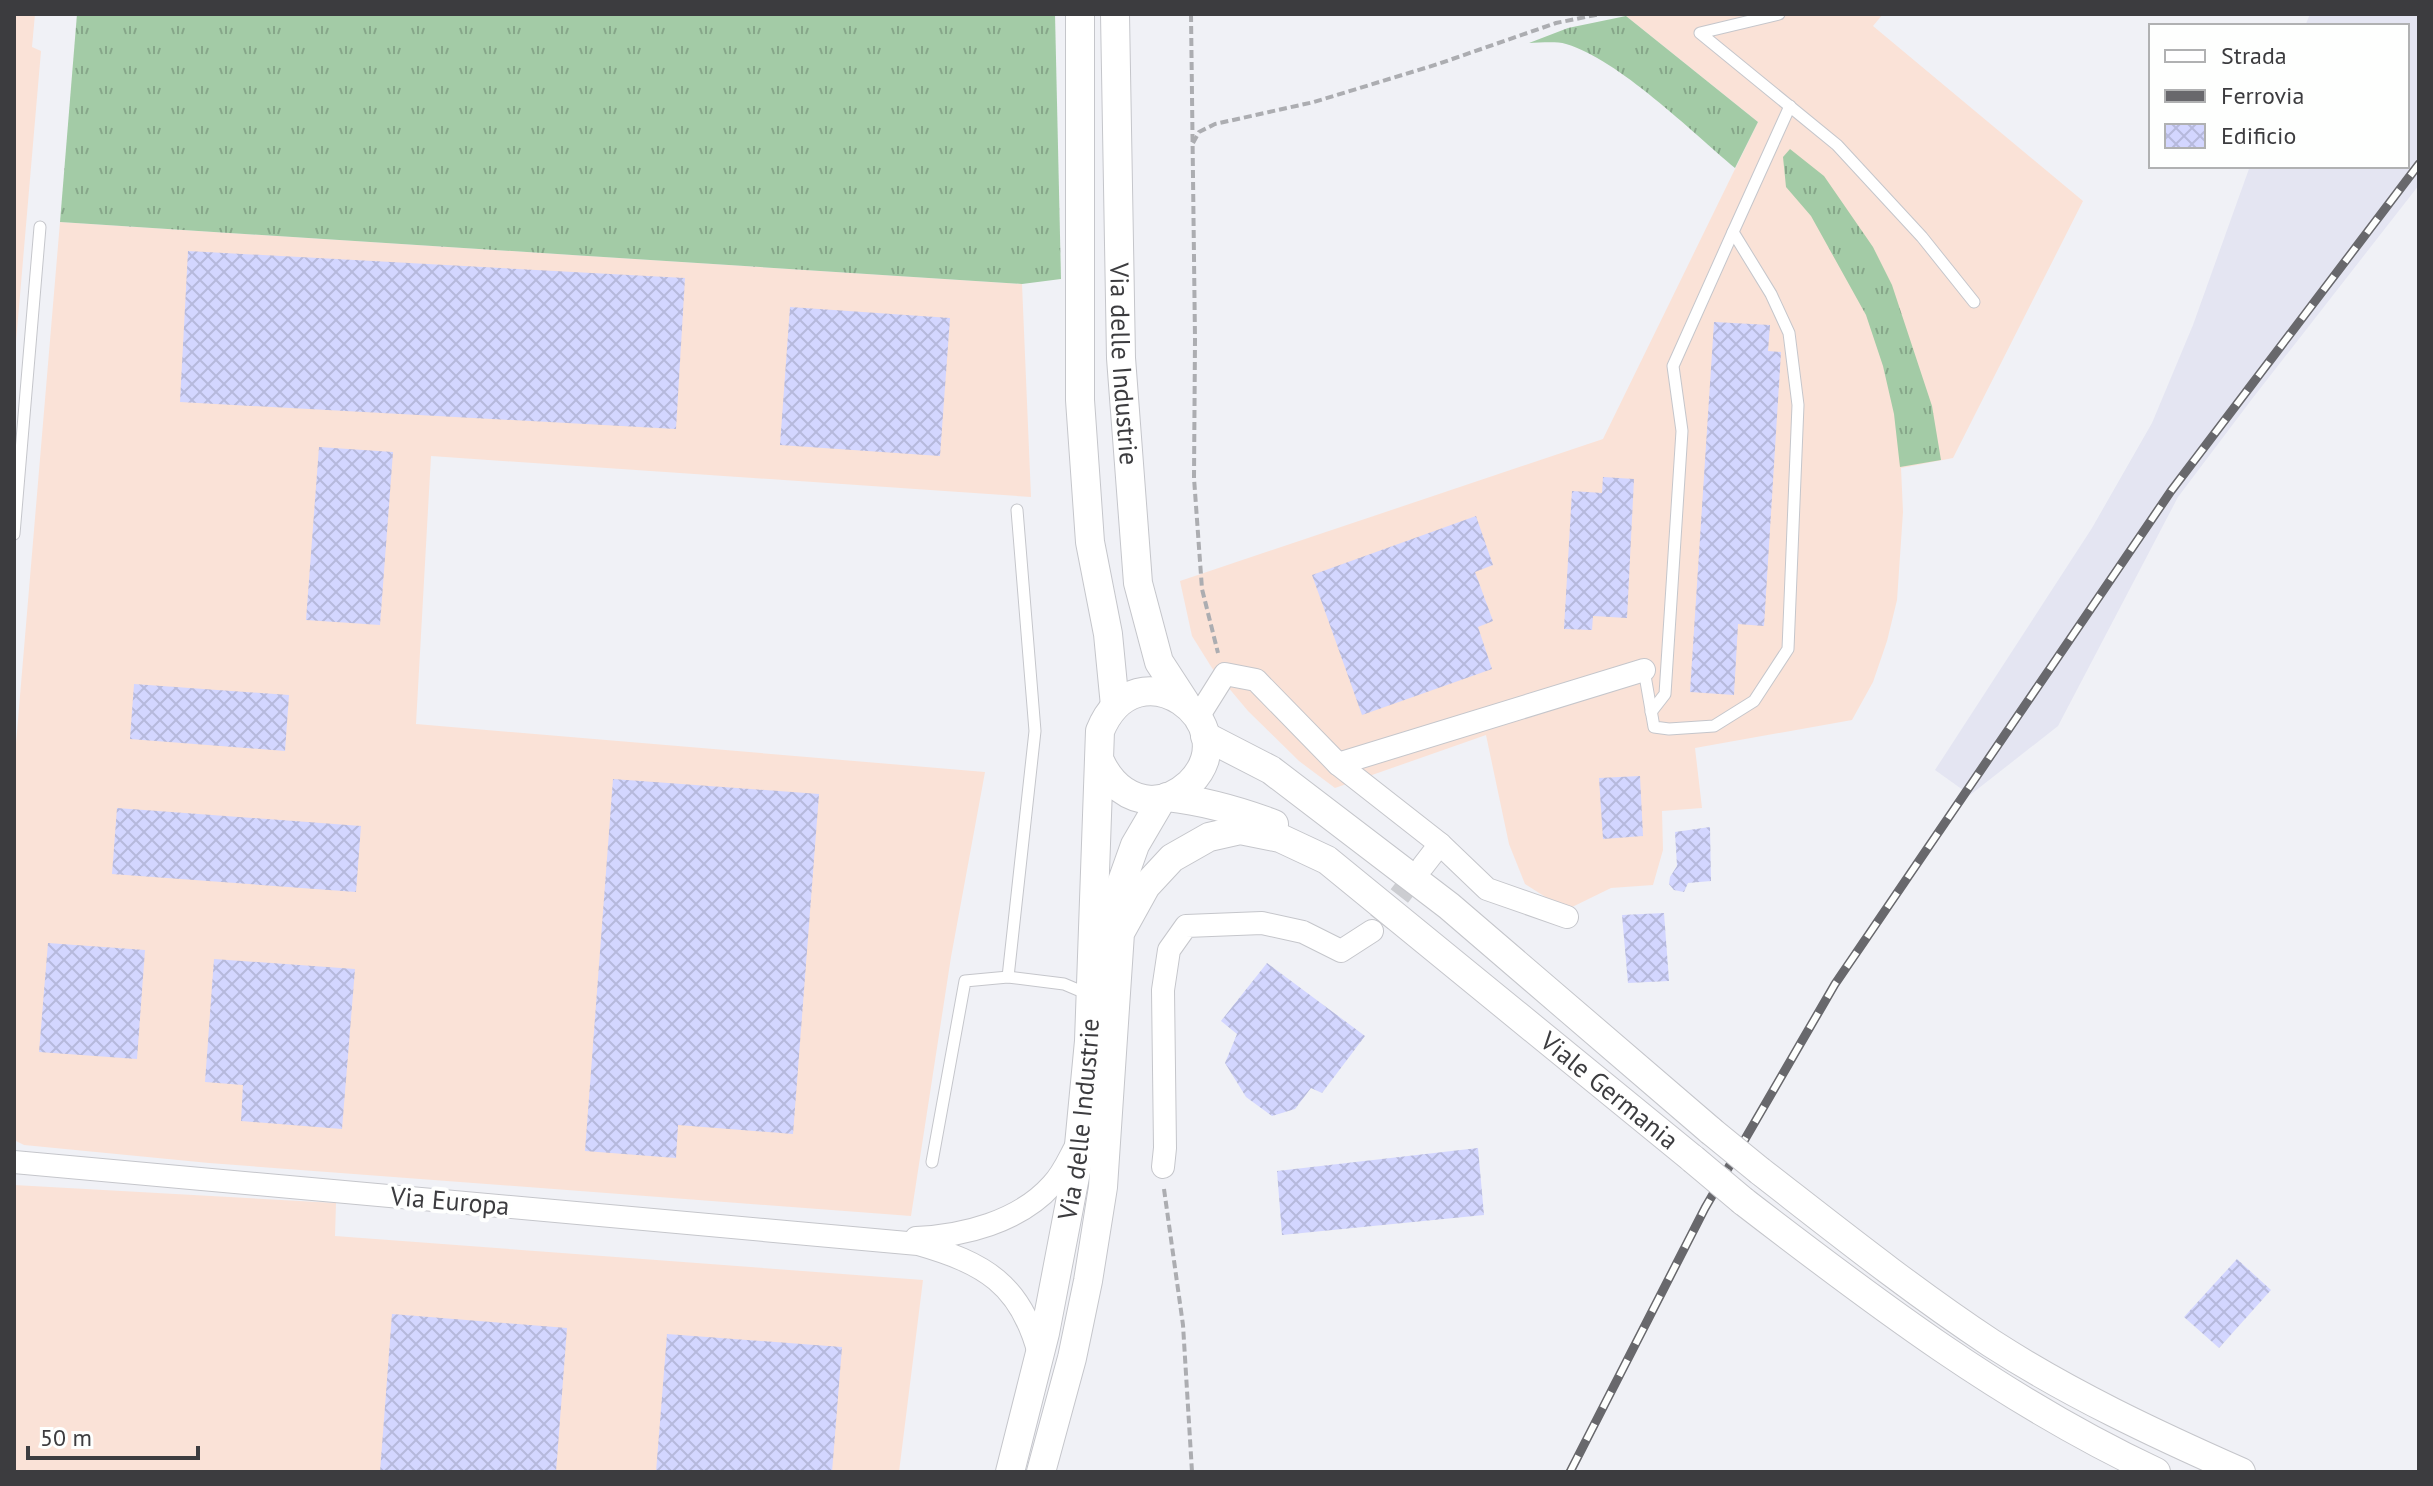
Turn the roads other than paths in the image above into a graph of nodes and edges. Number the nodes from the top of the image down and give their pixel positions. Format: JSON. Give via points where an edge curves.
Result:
{"nodes":[{"id":1,"x":1080,"y":14,"type":"edge"},
{"id":2,"x":1115,"y":14,"type":"edge"},
{"id":3,"x":1779,"y":14,"type":"edge"},
{"id":4,"x":1790,"y":106,"type":"junction"},
{"id":5,"x":40,"y":227,"type":"dead end"},
{"id":6,"x":1733,"y":232,"type":"junction"},
{"id":7,"x":1974,"y":302,"type":"dead end"},
{"id":8,"x":1017,"y":510,"type":"dead end"},
{"id":9,"x":14,"y":534,"type":"edge"},
{"id":10,"x":1644,"y":670,"type":"joint"},
{"id":11,"x":1115,"y":706,"type":"junction"},
{"id":12,"x":1651,"y":712,"type":"junction"},
{"id":13,"x":1196,"y":718,"type":"junction"},
{"id":14,"x":1100,"y":761,"type":"junction"},
{"id":15,"x":1338,"y":764,"type":"junction"},
{"id":16,"x":1165,"y":798,"type":"junction"},
{"id":17,"x":1440,"y":844,"type":"junction"},
{"id":18,"x":1327,"y":860,"type":"junction"},
{"id":19,"x":1423,"y":866,"type":"tunnel mouth"},
{"id":20,"x":1567,"y":917,"type":"dead end"},
{"id":21,"x":1372,"y":931,"type":"tunnel mouth"},
{"id":22,"x":1120,"y":933,"type":"junction"},
{"id":23,"x":1008,"y":977,"type":"junction"},
{"id":24,"x":1119,"y":980,"type":"joint"},
{"id":25,"x":1091,"y":995,"type":"junction"},
{"id":26,"x":1079,"y":1142,"type":"junction"},
{"id":27,"x":14,"y":1162,"type":"edge"},
{"id":28,"x":932,"y":1162,"type":"dead end"},
{"id":29,"x":1163,"y":1167,"type":"road end"},
{"id":30,"x":886,"y":1240,"type":"junction"},
{"id":31,"x":1039,"y":1356,"type":"junction"},
{"id":32,"x":1010,"y":1472,"type":"edge"},
{"id":33,"x":1041,"y":1472,"type":"edge"},
{"id":34,"x":2156,"y":1472,"type":"edge"},
{"id":35,"x":2241,"y":1472,"type":"edge"}],
"edges":[{"from":1,"to":11,"type":"street","via":[[1080,400],[1090,542]]},
{"from":2,"to":13,"type":"street","name":"Via delle Industrie","via":[[1121,358],[1138,583],[1159,662]]},
{"from":3,"to":4,"type":"lane","via":[[1700,33]]},
{"from":4,"to":6,"type":"lane"},
{"from":4,"to":7,"type":"lane","via":[[1837,145]]},
{"from":5,"to":9,"type":"lane"},
{"from":6,"to":12,"type":"lane","via":[[1673,366],[1682,431],[1665,694]]},
{"from":6,"to":12,"type":"lane","via":[[1789,333],[1798,405],[1788,649],[1754,701],[1714,726],[1654,727]]},
{"from":8,"to":23,"type":"lane","via":[[1035,731]]},
{"from":10,"to":12,"type":"lane"},
{"from":10,"to":15,"type":"street"},
{"from":11,"to":13,"type":"street","via":[[1142,692],[1171,694]]},
{"from":11,"to":14,"type":"street","via":[[1100,731]]},
{"from":13,"to":15,"type":"street","via":[[1225,674],[1256,680]]},
{"from":13,"to":16,"type":"street","via":[[1206,752],[1201,767],[1181,791]]},
{"from":13,"to":35,"type":"street","name":"Viale Germania","bridge":true,"via":[[1449,906],[1711,1131],[1877,1262],[1992,1344],[2142,1429]]},
{"from":14,"to":16,"type":"street","via":[[1107,776],[1134,797]]},
{"from":14,"to":25,"type":"street","name":"Via delle Industrie"},
{"from":15,"to":17,"type":"street"},
{"from":16,"to":18,"type":"street","via":[[1238,810],[1280,826]]},
{"from":16,"to":22,"type":"street","via":[[1135,845],[1120,887]]},
{"from":17,"to":19,"type":"street"},
{"from":17,"to":20,"type":"street","via":[[1487,889]]},
{"from":18,"to":22,"type":"street","name":"Viale Germania","via":[[1280,838],[1240,830],[1209,837],[1172,858],[1146,886]]},
{"from":18,"to":34,"type":"street","name":"Viale Germania","bridge":true,"via":[[1859,1290],[1970,1369]]},
{"from":21,"to":29,"type":"street","via":[[1341,951],[1303,932],[1262,923],[1186,926],[1169,950],[1163,990]]},
{"from":22,"to":24,"type":"street","name":"Viale Germania"},
{"from":23,"to":25,"type":"lane","via":[[1064,984]]},
{"from":23,"to":28,"type":"lane","via":[[965,981]]},
{"from":24,"to":33,"type":"street","name":"Via delle Industrie","via":[[1103,1187],[1072,1358]]},
{"from":25,"to":26,"type":"street","name":"Via delle Industrie"},
{"from":26,"to":30,"type":"street","name":"Via Europa","via":[[1052,1186],[1021,1211],[956,1233]]},
{"from":26,"to":31,"type":"street","name":"Via delle Industrie","via":[[1064,1246]]},
{"from":27,"to":30,"type":"street","name":"Via Europa"},
{"from":30,"to":31,"type":"street","name":"Via Europa","via":[[947,1253],[1007,1287],[1033,1331]]},
{"from":31,"to":32,"type":"street","name":"Via delle Industrie"}]}
